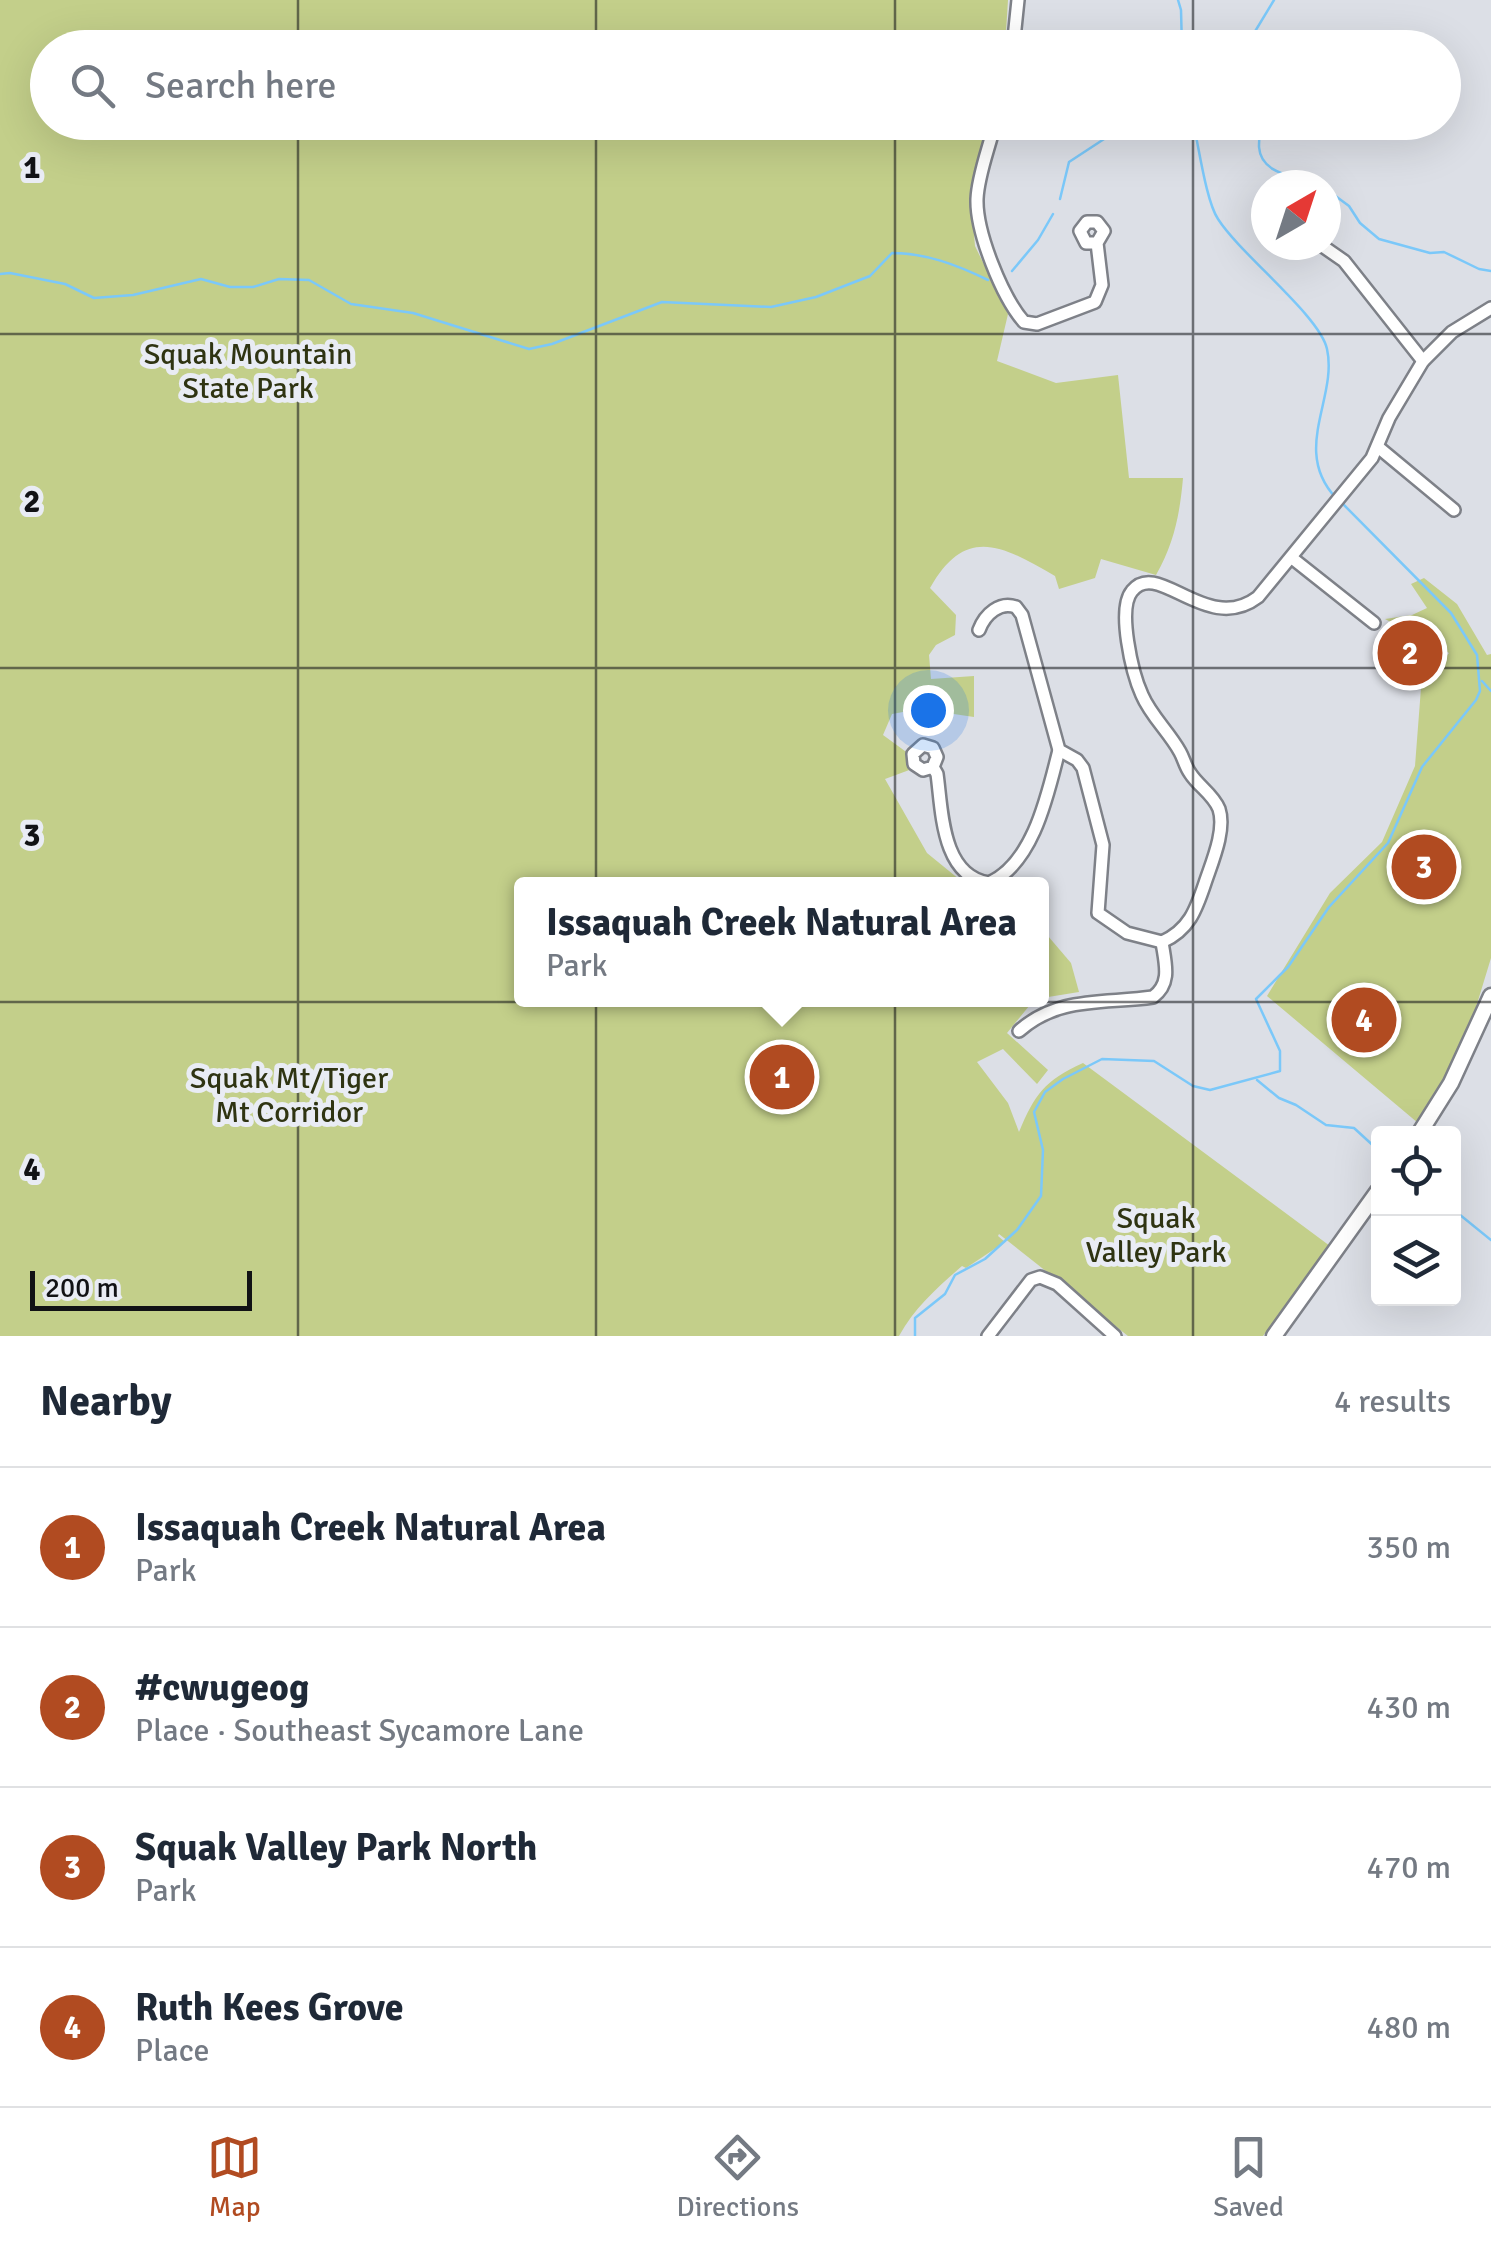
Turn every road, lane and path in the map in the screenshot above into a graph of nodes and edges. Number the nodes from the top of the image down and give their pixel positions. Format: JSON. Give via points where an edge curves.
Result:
{"nodes":[{"id":1,"x":1018,"y":0,"type":"edge"},
{"id":2,"x":1015,"y":30,"type":"edge"},
{"id":3,"x":991,"y":140,"type":"edge"},
{"id":4,"x":1097,"y":243,"type":"dead end"},
{"id":5,"x":1341,"y":259,"type":"edge"},
{"id":6,"x":1491,"y":308,"type":"edge"},
{"id":7,"x":1423,"y":361,"type":"junction"},
{"id":8,"x":1378,"y":448,"type":"junction"},
{"id":9,"x":1454,"y":510,"type":"dead end"},
{"id":10,"x":1292,"y":558,"type":"junction"},
{"id":11,"x":1374,"y":623,"type":"dead end"},
{"id":12,"x":979,"y":630,"type":"dead end"},
{"id":13,"x":1059,"y":750,"type":"junction"},
{"id":14,"x":933,"y":767,"type":"dead end"},
{"id":15,"x":973,"y":877,"type":"edge"},
{"id":16,"x":999,"y":877,"type":"edge"},
{"id":17,"x":1162,"y":942,"type":"junction"},
{"id":18,"x":1491,"y":996,"type":"edge"},
{"id":19,"x":1019,"y":1031,"type":"dead end"},
{"id":20,"x":1424,"y":1126,"type":"edge"},
{"id":21,"x":1371,"y":1202,"type":"edge"},
{"id":22,"x":988,"y":1336,"type":"edge"},
{"id":23,"x":1115,"y":1336,"type":"edge"},
{"id":24,"x":1274,"y":1336,"type":"edge"}],
"edges":[{"from":1,"to":2,"type":"street"},
{"from":3,"to":4,"type":"street","via":[[977,205],[993,265],[1024,322],[1037,324],[1095,302],[1102,285]]},
{"from":5,"to":7,"type":"street"},
{"from":6,"to":7,"type":"street","via":[[1452,332]]},
{"from":7,"to":8,"type":"street"},
{"from":8,"to":9,"type":"street"},
{"from":8,"to":10,"type":"street"},
{"from":10,"to":11,"type":"street"},
{"from":10,"to":17,"type":"street","via":[[1258,597],[1236,609],[1218,609],[1150,581],[1138,584],[1126,600],[1142,696],[1220,813],[1198,905],[1185,927]]},
{"from":12,"to":13,"type":"street","via":[[998,608],[1011,604],[1020,610]]},
{"from":13,"to":16,"type":"street","via":[[1025,847]]},
{"from":13,"to":17,"type":"street","via":[[1083,768],[1102,837],[1098,913],[1128,933]]},
{"from":14,"to":15,"type":"street","via":[[950,849]]},
{"from":17,"to":19,"type":"street","via":[[1166,976],[1158,993],[1056,1007]]},
{"from":18,"to":20,"type":"main road"},
{"from":21,"to":24,"type":"main road"},
{"from":22,"to":23,"type":"street","via":[[1040,1277],[1057,1284]]}]}
